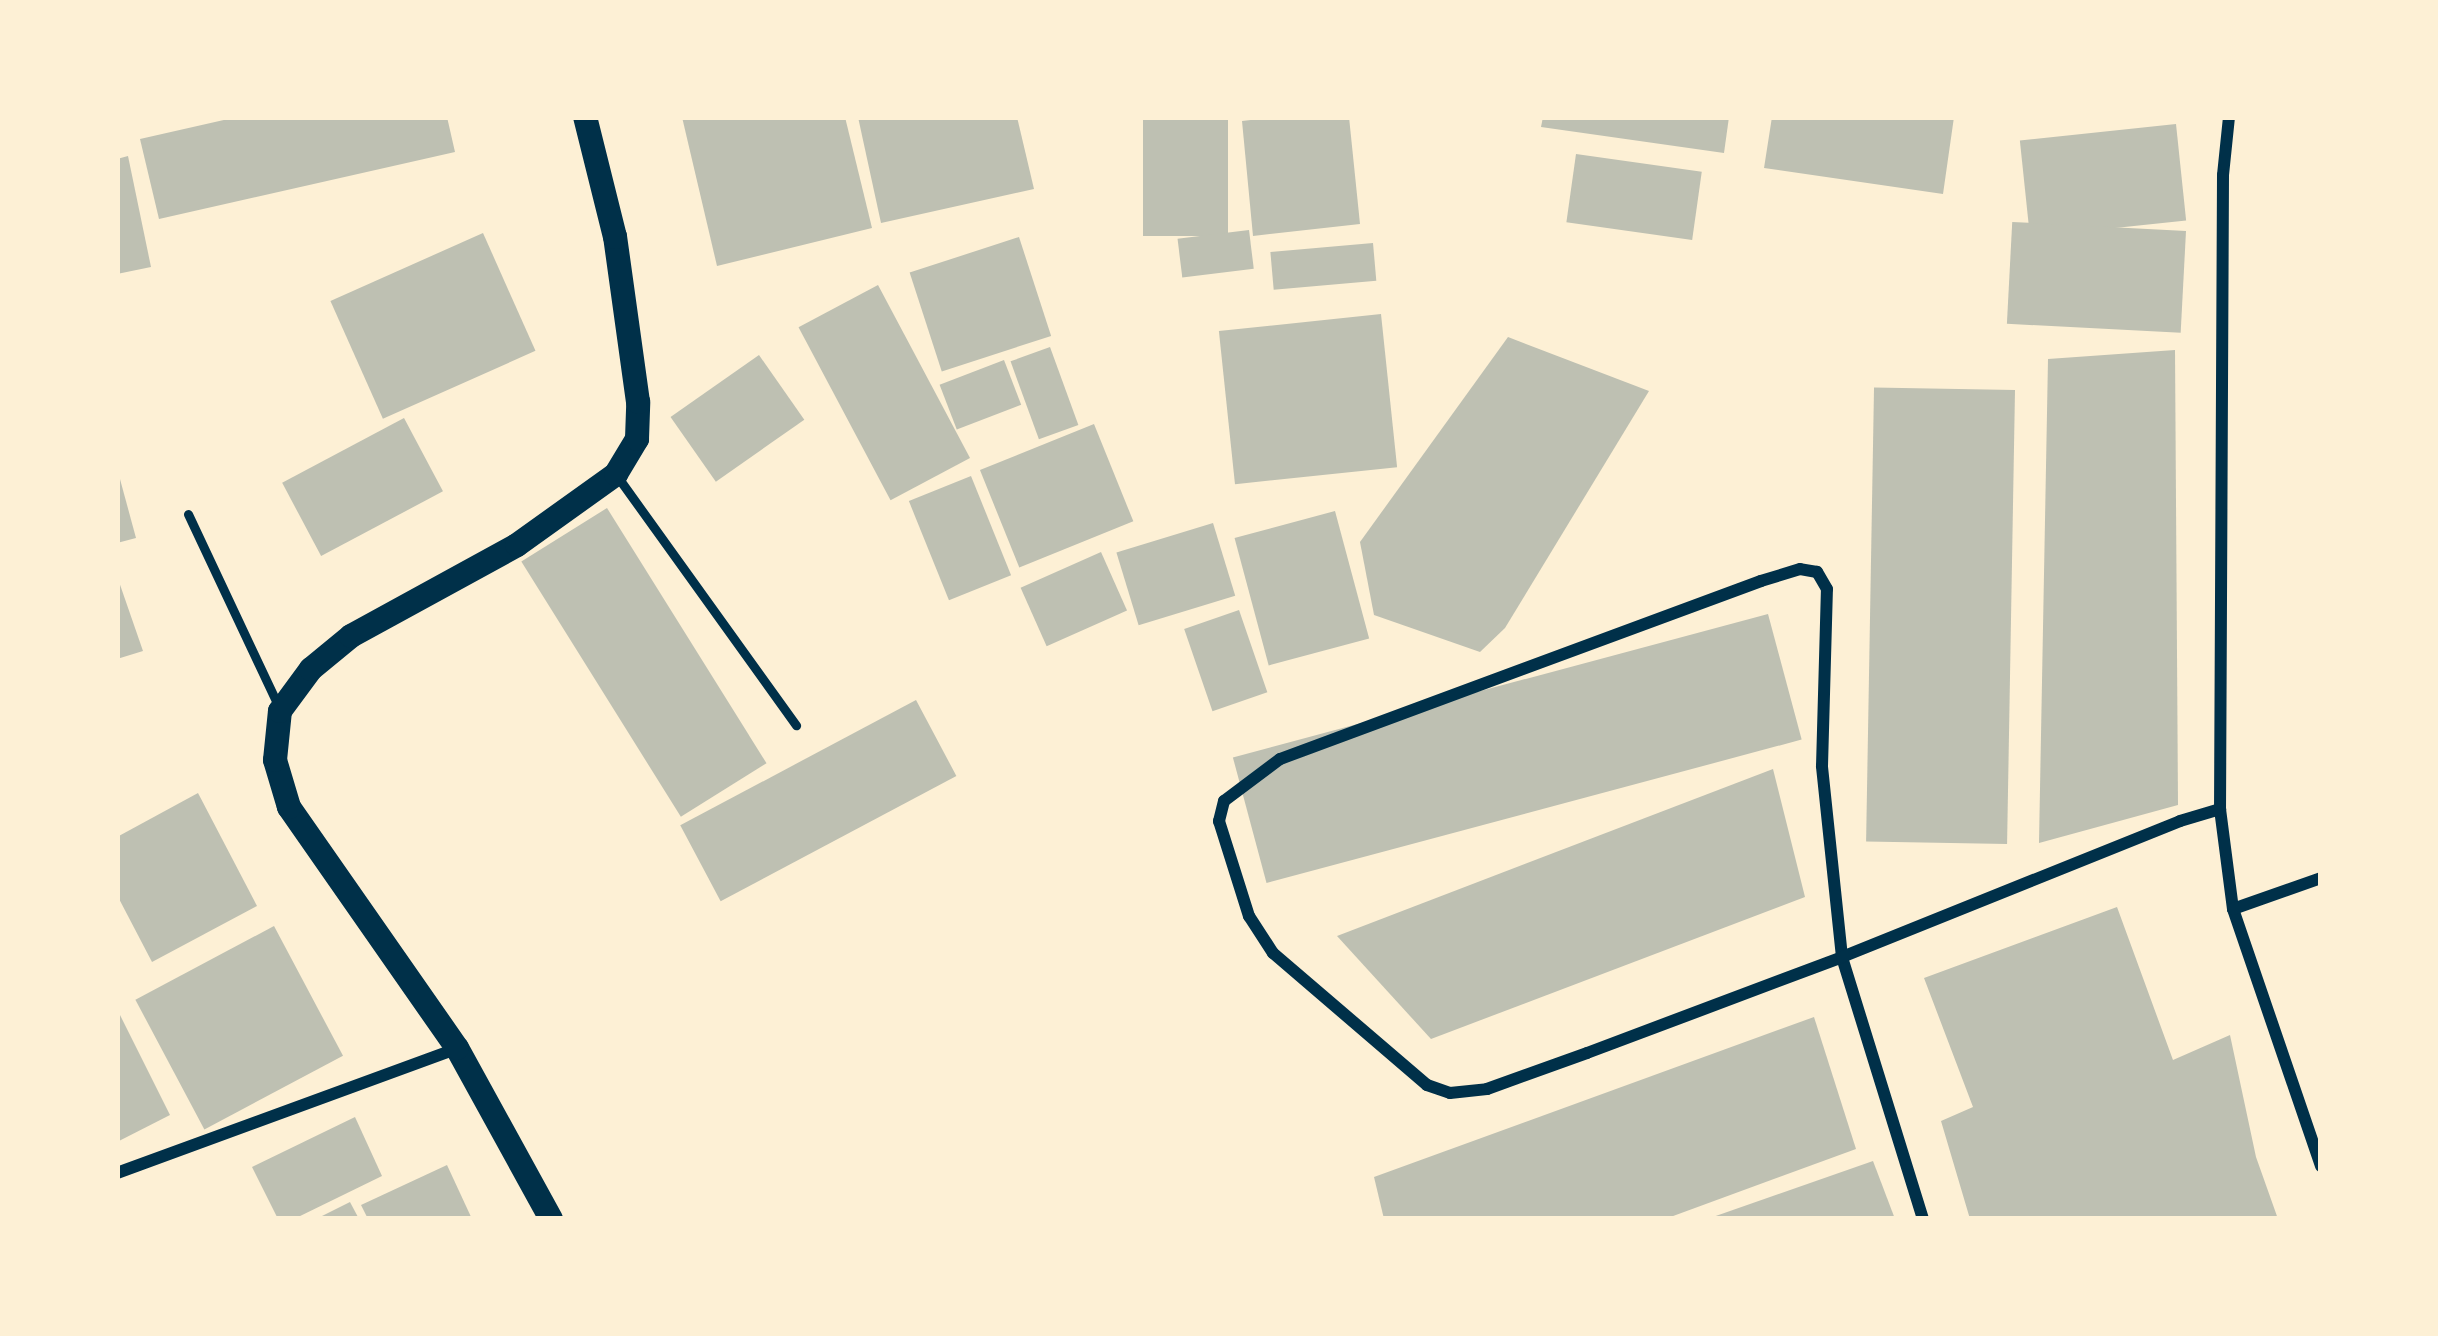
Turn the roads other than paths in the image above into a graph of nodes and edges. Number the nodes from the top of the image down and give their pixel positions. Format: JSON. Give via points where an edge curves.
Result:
{"nodes":[{"id":1,"x":585,"y":117,"type":"edge"},
{"id":2,"x":2229,"y":117,"type":"edge"},
{"id":3,"x":616,"y":474,"type":"junction"},
{"id":4,"x":188,"y":514,"type":"dead end"},
{"id":5,"x":280,"y":711,"type":"junction"},
{"id":6,"x":796,"y":725,"type":"dead end"},
{"id":7,"x":2220,"y":809,"type":"junction"},
{"id":8,"x":2321,"y":878,"type":"edge"},
{"id":9,"x":2233,"y":909,"type":"junction"},
{"id":10,"x":1842,"y":957,"type":"junction"},
{"id":11,"x":457,"y":1048,"type":"junction"},
{"id":12,"x":2321,"y":1166,"type":"edge"},
{"id":13,"x":117,"y":1173,"type":"edge"},
{"id":14,"x":551,"y":1219,"type":"edge"},
{"id":15,"x":1923,"y":1219,"type":"edge"}],
"edges":[{"from":1,"to":3,"type":"main road","via":[[615,237],[638,402],[638,439]]},
{"from":2,"to":7,"type":"street"},
{"from":3,"to":5,"type":"main road","via":[[518,545],[351,636],[311,669]]},
{"from":3,"to":6,"type":"lane"},
{"from":4,"to":5,"type":"lane"},
{"from":5,"to":11,"type":"main road","via":[[275,760],[289,808]]},
{"from":7,"to":9,"type":"street"},
{"from":7,"to":10,"type":"street"},
{"from":8,"to":9,"type":"street"},
{"from":9,"to":12,"type":"street"},
{"from":10,"to":10,"type":"street","via":[[1487,1089],[1450,1093],[1427,1085],[1273,953],[1249,916],[1219,821],[1223,801],[1280,759],[1761,581],[1817,572],[1827,590],[1822,766]]},
{"from":10,"to":15,"type":"street"},
{"from":11,"to":13,"type":"street"},
{"from":11,"to":14,"type":"main road"}]}
